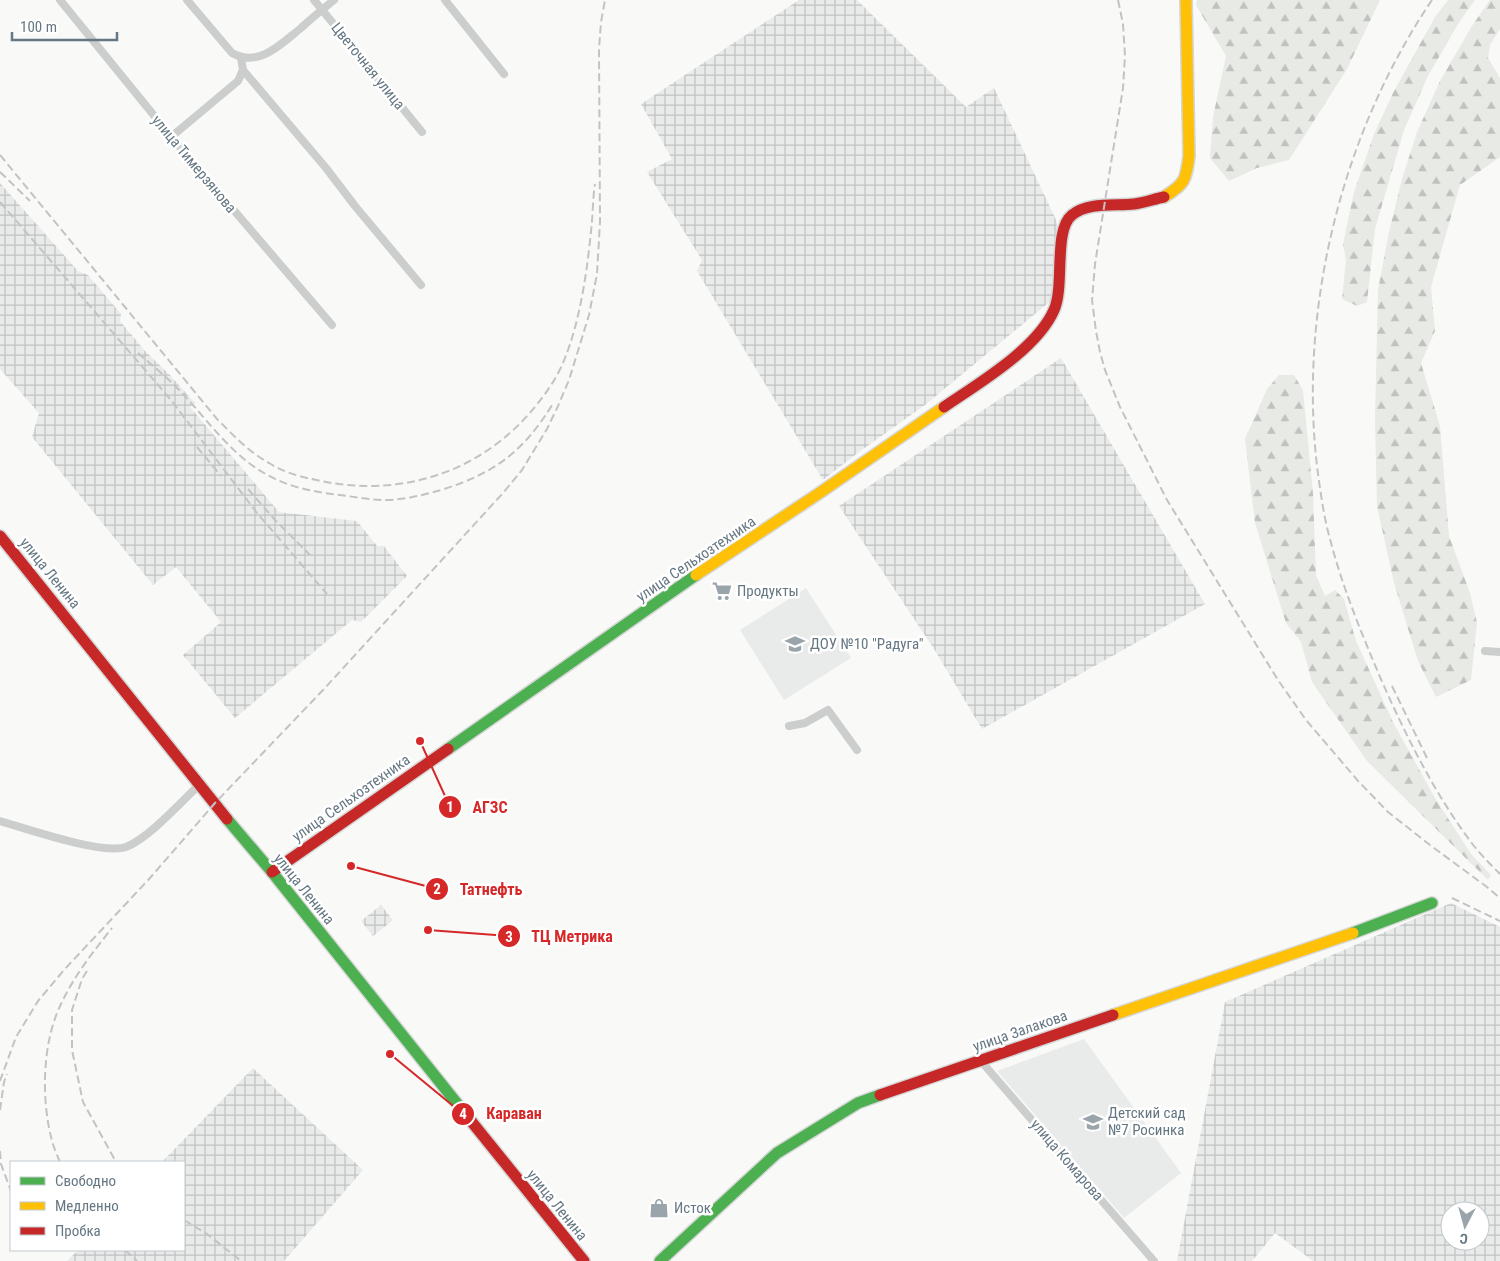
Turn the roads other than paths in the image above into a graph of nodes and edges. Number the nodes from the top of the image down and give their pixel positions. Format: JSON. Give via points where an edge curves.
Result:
{"nodes":[{"id":1,"x":60,"y":0,"type":"edge"},
{"id":2,"x":187,"y":0,"type":"edge"},
{"id":3,"x":314,"y":0,"type":"edge"},
{"id":4,"x":334,"y":0,"type":"edge"},
{"id":5,"x":444,"y":0,"type":"edge"},
{"id":6,"x":1186,"y":0,"type":"edge"},
{"id":7,"x":322,"y":9,"type":"junction"},
{"id":8,"x":241,"y":58,"type":"junction"},
{"id":9,"x":243,"y":70,"type":"junction"},
{"id":10,"x":504,"y":74,"type":"dead end"},
{"id":11,"x":422,"y":132,"type":"dead end"},
{"id":12,"x":171,"y":138,"type":"junction"},
{"id":13,"x":421,"y":285,"type":"dead end"},
{"id":14,"x":332,"y":325,"type":"dead end"},
{"id":15,"x":0,"y":536,"type":"edge"},
{"id":16,"x":1485,"y":651,"type":"dead end"},
{"id":17,"x":1500,"y":652,"type":"edge"},
{"id":18,"x":789,"y":726,"type":"dead end"},
{"id":19,"x":857,"y":750,"type":"dead end"},
{"id":20,"x":199,"y":785,"type":"junction"},
{"id":21,"x":0,"y":821,"type":"edge"},
{"id":22,"x":272,"y":872,"type":"junction"},
{"id":23,"x":1432,"y":903,"type":"dead end"},
{"id":24,"x":980,"y":1060,"type":"junction"},
{"id":25,"x":584,"y":1261,"type":"edge"},
{"id":26,"x":660,"y":1261,"type":"edge"},
{"id":27,"x":1154,"y":1261,"type":"edge"}],
"edges":[{"from":1,"to":12,"type":"street","name":"улица Тимерзянова"},
{"from":2,"to":8,"type":"street","via":[[214,34]]},
{"from":3,"to":7,"type":"street","name":"Цветочная улица"},
{"from":4,"to":7,"type":"street"},
{"from":5,"to":10,"type":"street"},
{"from":6,"to":22,"type":"street","name":"улица Сельхозтехника","via":[[1187,174],[1180,187],[1164,197],[1137,204],[1086,207],[1072,215],[1065,223],[1062,237],[1059,294],[1055,309],[1033,340],[998,370],[698,574]]},
{"from":7,"to":8,"type":"street","via":[[276,49],[260,56]]},
{"from":7,"to":11,"type":"street","name":"Цветочная улица"},
{"from":8,"to":9,"type":"street"},
{"from":9,"to":12,"type":"street","via":[[238,81]]},
{"from":9,"to":13,"type":"street"},
{"from":12,"to":14,"type":"street","name":"улица Тимерзянова"},
{"from":15,"to":20,"type":"street","name":"улица Ленина"},
{"from":16,"to":17,"type":"street"},
{"from":18,"to":19,"type":"street","via":[[805,723],[828,710]]},
{"from":20,"to":21,"type":"street","via":[[149,832],[128,846],[114,850]]},
{"from":20,"to":22,"type":"street","name":"улица Ленина"},
{"from":22,"to":25,"type":"street","name":"улица Ленина"},
{"from":23,"to":24,"type":"street","name":"улица Залакова"},
{"from":24,"to":26,"type":"street","name":"улица Залакова","via":[[858,1103],[777,1153]]},
{"from":24,"to":27,"type":"street","name":"улица Комарова"}]}
